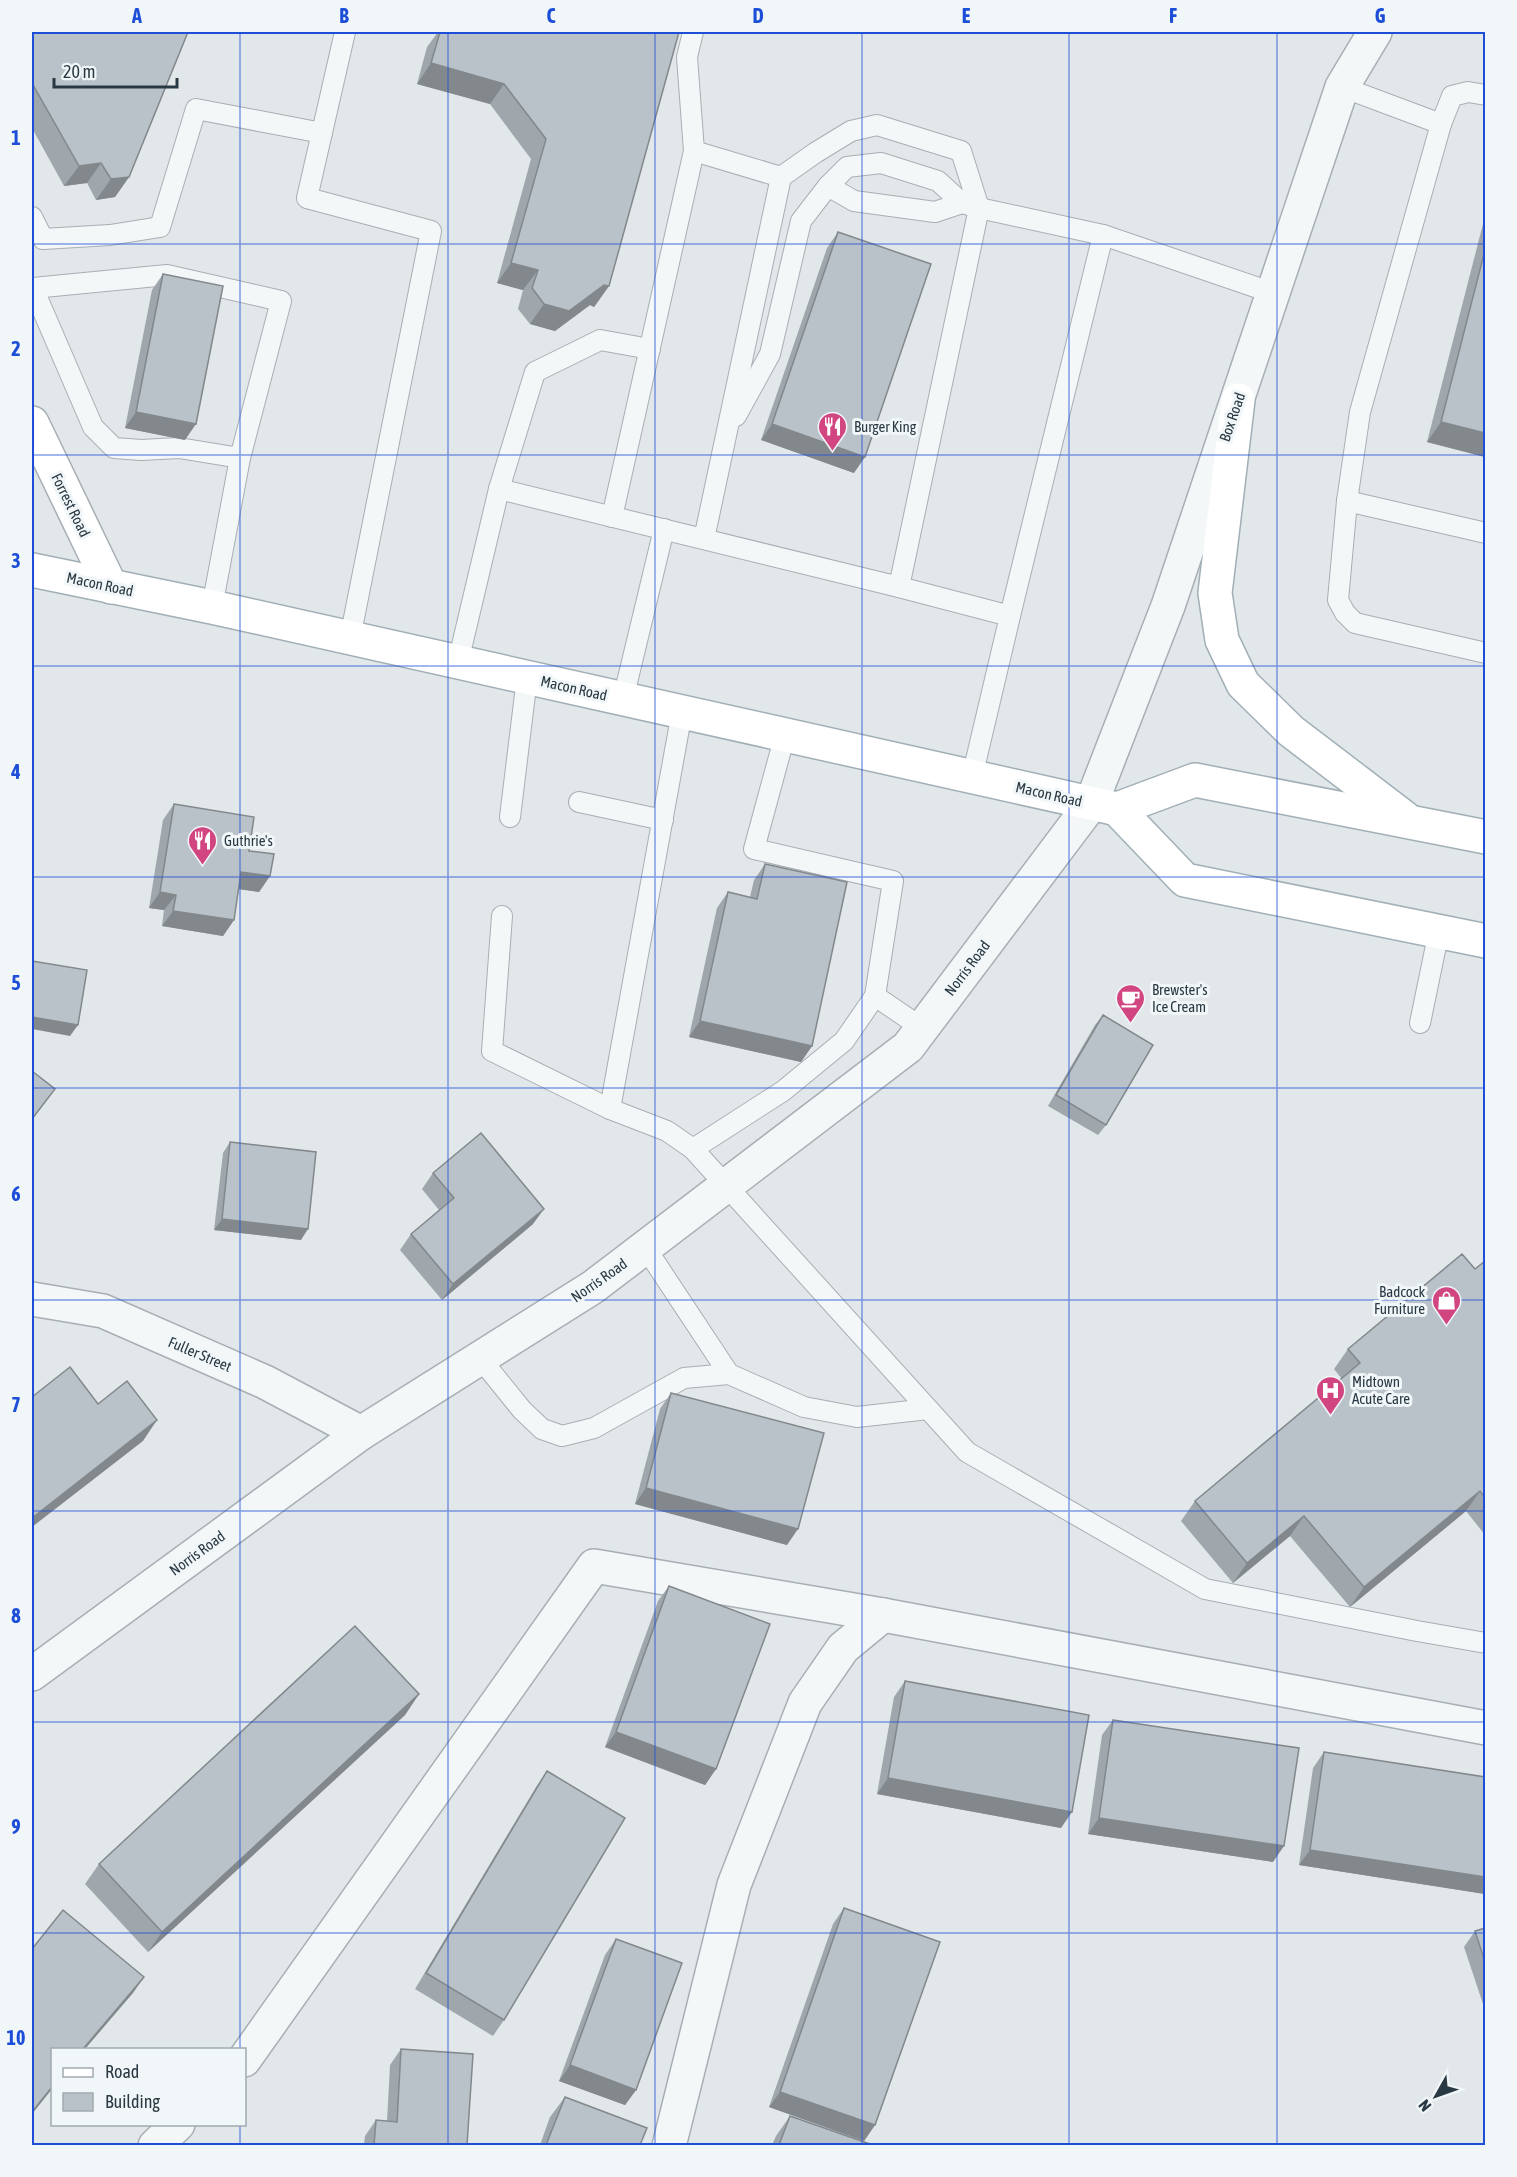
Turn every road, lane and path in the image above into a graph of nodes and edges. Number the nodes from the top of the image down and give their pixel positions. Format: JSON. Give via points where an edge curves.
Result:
{"nodes":[{"id":1,"x":345,"y":32,"type":"edge"},
{"id":2,"x":693,"y":32,"type":"edge"},
{"id":3,"x":1375,"y":32,"type":"edge"},
{"id":4,"x":1342,"y":87,"type":"junction"},
{"id":5,"x":1485,"y":95,"type":"edge"},
{"id":6,"x":1441,"y":124,"type":"junction"},
{"id":7,"x":322,"y":133,"type":"junction"},
{"id":8,"x":694,"y":151,"type":"junction"},
{"id":9,"x":781,"y":177,"type":"junction"},
{"id":10,"x":828,"y":186,"type":"junction"},
{"id":11,"x":971,"y":206,"type":"junction"},
{"id":12,"x":32,"y":217,"type":"edge"},
{"id":13,"x":1103,"y":235,"type":"junction"},
{"id":14,"x":32,"y":288,"type":"edge"},
{"id":15,"x":1273,"y":293,"type":"junction"},
{"id":16,"x":650,"y":349,"type":"junction"},
{"id":17,"x":1238,"y":399,"type":"junction"},
{"id":18,"x":32,"y":423,"type":"edge"},
{"id":19,"x":726,"y":436,"type":"junction"},
{"id":20,"x":240,"y":458,"type":"junction"},
{"id":21,"x":499,"y":489,"type":"junction"},
{"id":22,"x":1347,"y":501,"type":"junction"},
{"id":23,"x":612,"y":517,"type":"junction"},
{"id":24,"x":664,"y":529,"type":"junction"},
{"id":25,"x":1485,"y":533,"type":"edge"},
{"id":26,"x":704,"y":539,"type":"junction"},
{"id":27,"x":32,"y":570,"type":"edge"},
{"id":28,"x":111,"y":587,"type":"junction"},
{"id":29,"x":899,"y":587,"type":"junction"},
{"id":30,"x":212,"y":607,"type":"junction"},
{"id":31,"x":1010,"y":616,"type":"junction"},
{"id":32,"x":350,"y":638,"type":"junction"},
{"id":33,"x":1485,"y":653,"type":"edge"},
{"id":34,"x":458,"y":662,"type":"junction"},
{"id":35,"x":527,"y":678,"type":"junction"},
{"id":36,"x":623,"y":699,"type":"junction"},
{"id":37,"x":682,"y":712,"type":"junction"},
{"id":38,"x":785,"y":735,"type":"junction"},
{"id":39,"x":972,"y":777,"type":"junction"},
{"id":40,"x":579,"y":802,"type":"dead end"},
{"id":41,"x":1104,"y":806,"type":"junction"},
{"id":42,"x":510,"y":817,"type":"dead end"},
{"id":43,"x":663,"y":820,"type":"junction"},
{"id":44,"x":1411,"y":823,"type":"junction"},
{"id":45,"x":1485,"y":837,"type":"edge"},
{"id":46,"x":502,"y":916,"type":"dead end"},
{"id":47,"x":1439,"y":931,"type":"junction"},
{"id":48,"x":1485,"y":941,"type":"edge"},
{"id":49,"x":875,"y":996,"type":"junction"},
{"id":50,"x":1420,"y":1023,"type":"dead end"},
{"id":51,"x":922,"y":1028,"type":"junction"},
{"id":52,"x":610,"y":1109,"type":"junction"},
{"id":53,"x":693,"y":1149,"type":"junction"},
{"id":54,"x":726,"y":1185,"type":"junction"},
{"id":55,"x":645,"y":1247,"type":"junction"},
{"id":56,"x":32,"y":1299,"type":"edge"},
{"id":57,"x":480,"y":1358,"type":"junction"},
{"id":58,"x":729,"y":1374,"type":"junction"},
{"id":59,"x":928,"y":1409,"type":"junction"},
{"id":60,"x":361,"y":1433,"type":"junction"},
{"id":61,"x":883,"y":1615,"type":"junction"},
{"id":62,"x":1485,"y":1642,"type":"edge"},
{"id":63,"x":32,"y":1674,"type":"edge"},
{"id":64,"x":1485,"y":1728,"type":"edge"},
{"id":65,"x":246,"y":2057,"type":"edge"},
{"id":66,"x":176,"y":2126,"type":"edge"},
{"id":67,"x":155,"y":2145,"type":"edge"},
{"id":68,"x":669,"y":2145,"type":"edge"}],
"edges":[{"from":1,"to":7,"type":"lane"},
{"from":2,"to":8,"type":"lane","via":[[687,57]]},
{"from":3,"to":4,"type":"street","name":"Box Road"},
{"from":4,"to":6,"type":"lane"},
{"from":4,"to":15,"type":"street","name":"Box Road"},
{"from":5,"to":6,"type":"lane","via":[[1468,92],[1452,96]]},
{"from":6,"to":22,"type":"lane","via":[[1360,412]]},
{"from":7,"to":12,"type":"lane","via":[[196,109],[160,227],[43,239]]},
{"from":7,"to":32,"type":"lane","via":[[307,198],[431,231]]},
{"from":8,"to":9,"type":"lane"},
{"from":8,"to":16,"type":"lane"},
{"from":9,"to":11,"type":"lane","via":[[851,131],[877,125],[961,151]]},
{"from":9,"to":19,"type":"lane"},
{"from":10,"to":11,"type":"lane","via":[[854,201],[934,212]]},
{"from":10,"to":11,"type":"lane","via":[[847,166],[881,163],[938,181]]},
{"from":10,"to":19,"type":"lane","via":[[801,221],[770,354]]},
{"from":11,"to":13,"type":"lane"},
{"from":11,"to":29,"type":"lane"},
{"from":13,"to":15,"type":"lane"},
{"from":13,"to":31,"type":"lane"},
{"from":14,"to":20,"type":"lane","via":[[93,427],[114,448],[179,448]]},
{"from":14,"to":20,"type":"lane","via":[[167,275],[281,301]]},
{"from":15,"to":17,"type":"street","name":"Box Road"},
{"from":16,"to":21,"type":"lane","via":[[600,340],[535,372]]},
{"from":16,"to":23,"type":"lane"},
{"from":17,"to":41,"type":"street","name":"Box Road"},
{"from":17,"to":44,"type":"main road","via":[[1215,593],[1222,640],[1243,684],[1291,731]]},
{"from":18,"to":28,"type":"main road","name":"Forrest Road"},
{"from":19,"to":26,"type":"lane"},
{"from":20,"to":30,"type":"lane"},
{"from":21,"to":23,"type":"lane"},
{"from":21,"to":34,"type":"lane"},
{"from":22,"to":25,"type":"lane"},
{"from":22,"to":33,"type":"lane","via":[[1338,600],[1345,613],[1355,623]]},
{"from":23,"to":24,"type":"lane"},
{"from":24,"to":26,"type":"lane"},
{"from":24,"to":36,"type":"lane"},
{"from":26,"to":29,"type":"lane"},
{"from":27,"to":28,"type":"main road","name":"Macon Road"},
{"from":28,"to":30,"type":"main road","name":"Macon Road"},
{"from":29,"to":31,"type":"lane"},
{"from":30,"to":32,"type":"main road","name":"Macon Road"},
{"from":31,"to":39,"type":"lane"},
{"from":32,"to":34,"type":"main road","name":"Macon Road"},
{"from":34,"to":35,"type":"main road","name":"Macon Road"},
{"from":35,"to":36,"type":"main road","name":"Macon Road"},
{"from":35,"to":42,"type":"lane"},
{"from":36,"to":37,"type":"main road","name":"Macon Road"},
{"from":37,"to":38,"type":"main road","name":"Macon Road"},
{"from":37,"to":43,"type":"lane"},
{"from":38,"to":39,"type":"main road","name":"Macon Road"},
{"from":38,"to":49,"type":"lane","via":[[754,849],[893,881]]},
{"from":39,"to":41,"type":"main road","name":"Macon Road"},
{"from":40,"to":43,"type":"lane"},
{"from":41,"to":44,"type":"main road","via":[[1195,780]]},
{"from":41,"to":47,"type":"main road","via":[[1185,880]]},
{"from":41,"to":51,"type":"street","name":"Norris Road"},
{"from":43,"to":52,"type":"lane"},
{"from":44,"to":45,"type":"main road"},
{"from":46,"to":52,"type":"lane","via":[[492,1051]]},
{"from":47,"to":48,"type":"main road"},
{"from":47,"to":50,"type":"lane"},
{"from":49,"to":51,"type":"lane"},
{"from":49,"to":53,"type":"lane","via":[[844,1041],[783,1091]]},
{"from":51,"to":54,"type":"street","name":"Norris Road","via":[[908,1047]]},
{"from":52,"to":53,"type":"lane","via":[[667,1131]]},
{"from":53,"to":54,"type":"lane"},
{"from":54,"to":55,"type":"street","name":"Norris Road"},
{"from":54,"to":59,"type":"lane"},
{"from":55,"to":57,"type":"street","name":"Norris Road","via":[[592,1287]]},
{"from":55,"to":58,"type":"lane"},
{"from":56,"to":60,"type":"street","name":"Fuller Street","via":[[103,1311],[265,1382]]},
{"from":57,"to":58,"type":"lane","via":[[522,1410],[542,1429],[562,1436],[594,1428],[684,1378]]},
{"from":57,"to":60,"type":"street","name":"Norris Road"},
{"from":58,"to":59,"type":"lane","via":[[804,1407],[857,1418]]},
{"from":59,"to":62,"type":"lane","via":[[967,1452],[1205,1589]]},
{"from":60,"to":63,"type":"street","name":"Norris Road"},
{"from":61,"to":64,"type":"street"},
{"from":61,"to":65,"type":"street","via":[[594,1566]]},
{"from":61,"to":68,"type":"street","via":[[843,1648],[805,1703],[734,1885]]},
{"from":66,"to":67,"type":"street"}]}
